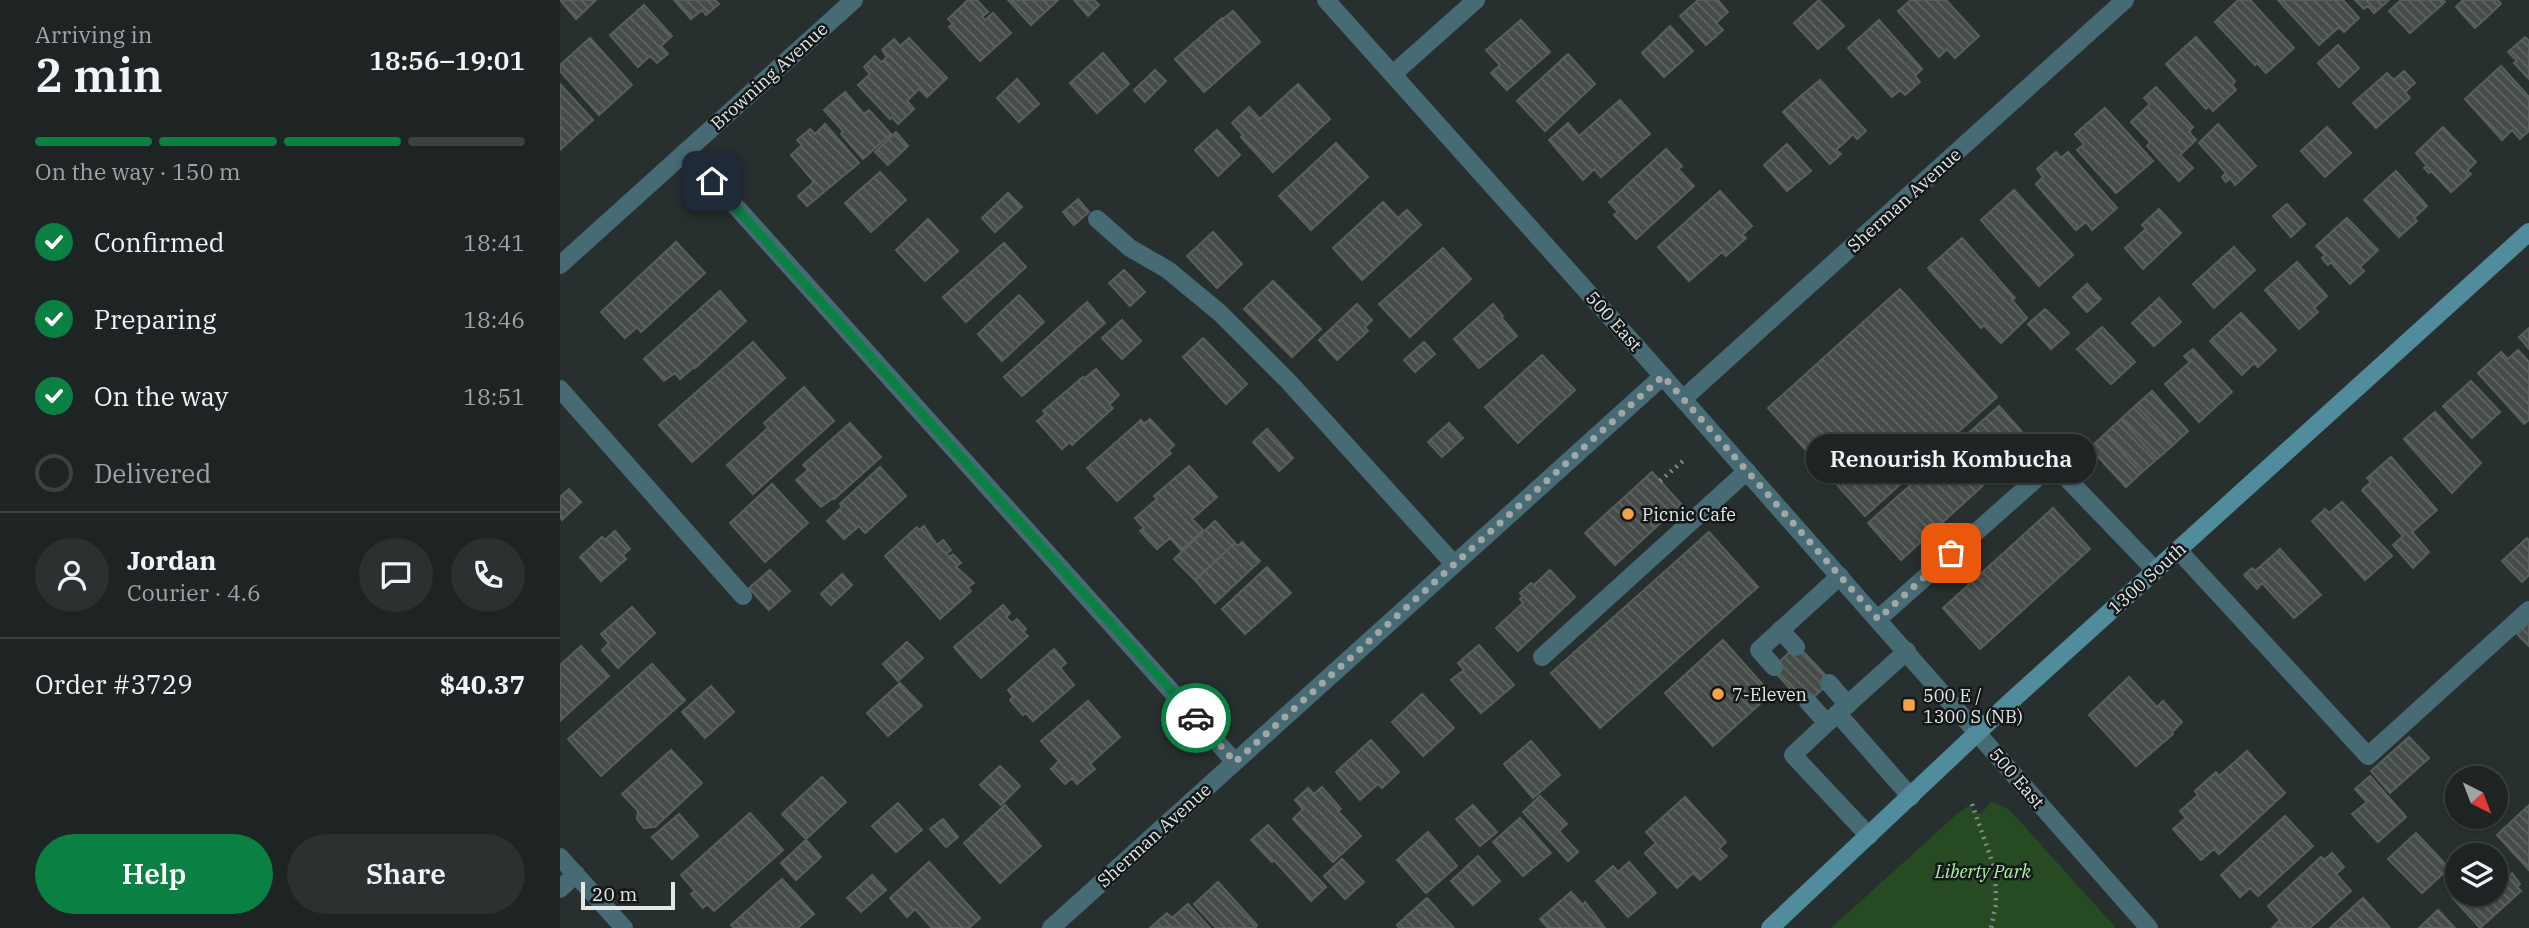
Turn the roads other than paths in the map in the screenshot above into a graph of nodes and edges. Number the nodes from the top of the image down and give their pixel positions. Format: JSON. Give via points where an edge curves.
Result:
{"nodes":[{"id":1,"x":854,"y":0,"type":"edge"},
{"id":2,"x":1326,"y":0,"type":"edge"},
{"id":3,"x":1476,"y":0,"type":"edge"},
{"id":4,"x":2125,"y":0,"type":"edge"},
{"id":5,"x":1393,"y":74,"type":"junction"},
{"id":6,"x":686,"y":152,"type":"junction"},
{"id":7,"x":1097,"y":219,"type":"dead end"},
{"id":8,"x":2529,"y":232,"type":"edge"},
{"id":9,"x":560,"y":265,"type":"edge"},
{"id":10,"x":1663,"y":376,"type":"junction"},
{"id":11,"x":560,"y":389,"type":"edge"},
{"id":12,"x":1683,"y":400,"type":"junction"},
{"id":13,"x":1747,"y":471,"type":"junction"},
{"id":14,"x":2178,"y":550,"type":"junction"},
{"id":15,"x":1454,"y":564,"type":"junction"},
{"id":16,"x":2155,"y":570,"type":"junction"},
{"id":17,"x":1840,"y":576,"type":"junction"},
{"id":18,"x":743,"y":596,"type":"dead end"},
{"id":19,"x":2529,"y":610,"type":"edge"},
{"id":20,"x":1878,"y":619,"type":"junction"},
{"id":21,"x":1780,"y":630,"type":"junction"},
{"id":22,"x":1796,"y":647,"type":"dead end"},
{"id":23,"x":1907,"y":652,"type":"junction"},
{"id":24,"x":1542,"y":657,"type":"dead end"},
{"id":25,"x":1774,"y":667,"type":"dead end"},
{"id":26,"x":1829,"y":683,"type":"dead end"},
{"id":27,"x":1808,"y":702,"type":"dead end"},
{"id":28,"x":1838,"y":714,"type":"junction"},
{"id":29,"x":1977,"y":733,"type":"junction"},
{"id":30,"x":1235,"y":762,"type":"junction"},
{"id":31,"x":1911,"y":797,"type":"junction"},
{"id":32,"x":1869,"y":836,"type":"junction"},
{"id":33,"x":560,"y":857,"type":"edge"},
{"id":34,"x":576,"y":874,"type":"junction"},
{"id":35,"x":560,"y":889,"type":"edge"},
{"id":36,"x":624,"y":928,"type":"edge"},
{"id":37,"x":1051,"y":928,"type":"edge"},
{"id":38,"x":1770,"y":928,"type":"edge"},
{"id":39,"x":2149,"y":928,"type":"edge"}],
"edges":[{"from":1,"to":6,"type":"street","name":"Browning Avenue"},
{"from":2,"to":5,"type":"street","name":"500 East"},
{"from":3,"to":5,"type":"street"},
{"from":4,"to":12,"type":"street","name":"Sherman Avenue"},
{"from":5,"to":10,"type":"street","name":"500 East"},
{"from":6,"to":9,"type":"street","name":"Browning Avenue"},
{"from":6,"to":30,"type":"street"},
{"from":7,"to":15,"type":"street","via":[[1220,313]]},
{"from":8,"to":14,"type":"main road","name":"1300 South"},
{"from":10,"to":12,"type":"street","name":"500 East"},
{"from":10,"to":15,"type":"street","name":"Sherman Avenue"},
{"from":11,"to":18,"type":"street"},
{"from":12,"to":13,"type":"street","name":"500 East"},
{"from":13,"to":17,"type":"street","name":"500 East"},
{"from":13,"to":24,"type":"street"},
{"from":14,"to":16,"type":"main road","name":"1300 South"},
{"from":14,"to":19,"type":"street","via":[[2368,756]]},
{"from":15,"to":30,"type":"street","name":"Sherman Avenue"},
{"from":16,"to":20,"type":"street","via":[[2053,464]]},
{"from":16,"to":29,"type":"main road","name":"1300 South"},
{"from":17,"to":20,"type":"street","name":"500 East"},
{"from":17,"to":21,"type":"street"},
{"from":20,"to":23,"type":"street","name":"500 East"},
{"from":21,"to":22,"type":"street"},
{"from":21,"to":25,"type":"street","via":[[1759,650]]},
{"from":23,"to":28,"type":"street"},
{"from":23,"to":29,"type":"street","name":"500 East"},
{"from":26,"to":28,"type":"street"},
{"from":27,"to":28,"type":"street"},
{"from":28,"to":31,"type":"street"},
{"from":28,"to":32,"type":"street","via":[[1793,755]]},
{"from":29,"to":31,"type":"main road","name":"1300 South"},
{"from":29,"to":39,"type":"street","name":"500 East"},
{"from":30,"to":37,"type":"street","name":"Sherman Avenue"},
{"from":31,"to":32,"type":"main road","name":"1300 South"},
{"from":32,"to":38,"type":"main road","name":"1300 South"},
{"from":33,"to":34,"type":"street"},
{"from":34,"to":35,"type":"street"},
{"from":34,"to":36,"type":"street"}]}
